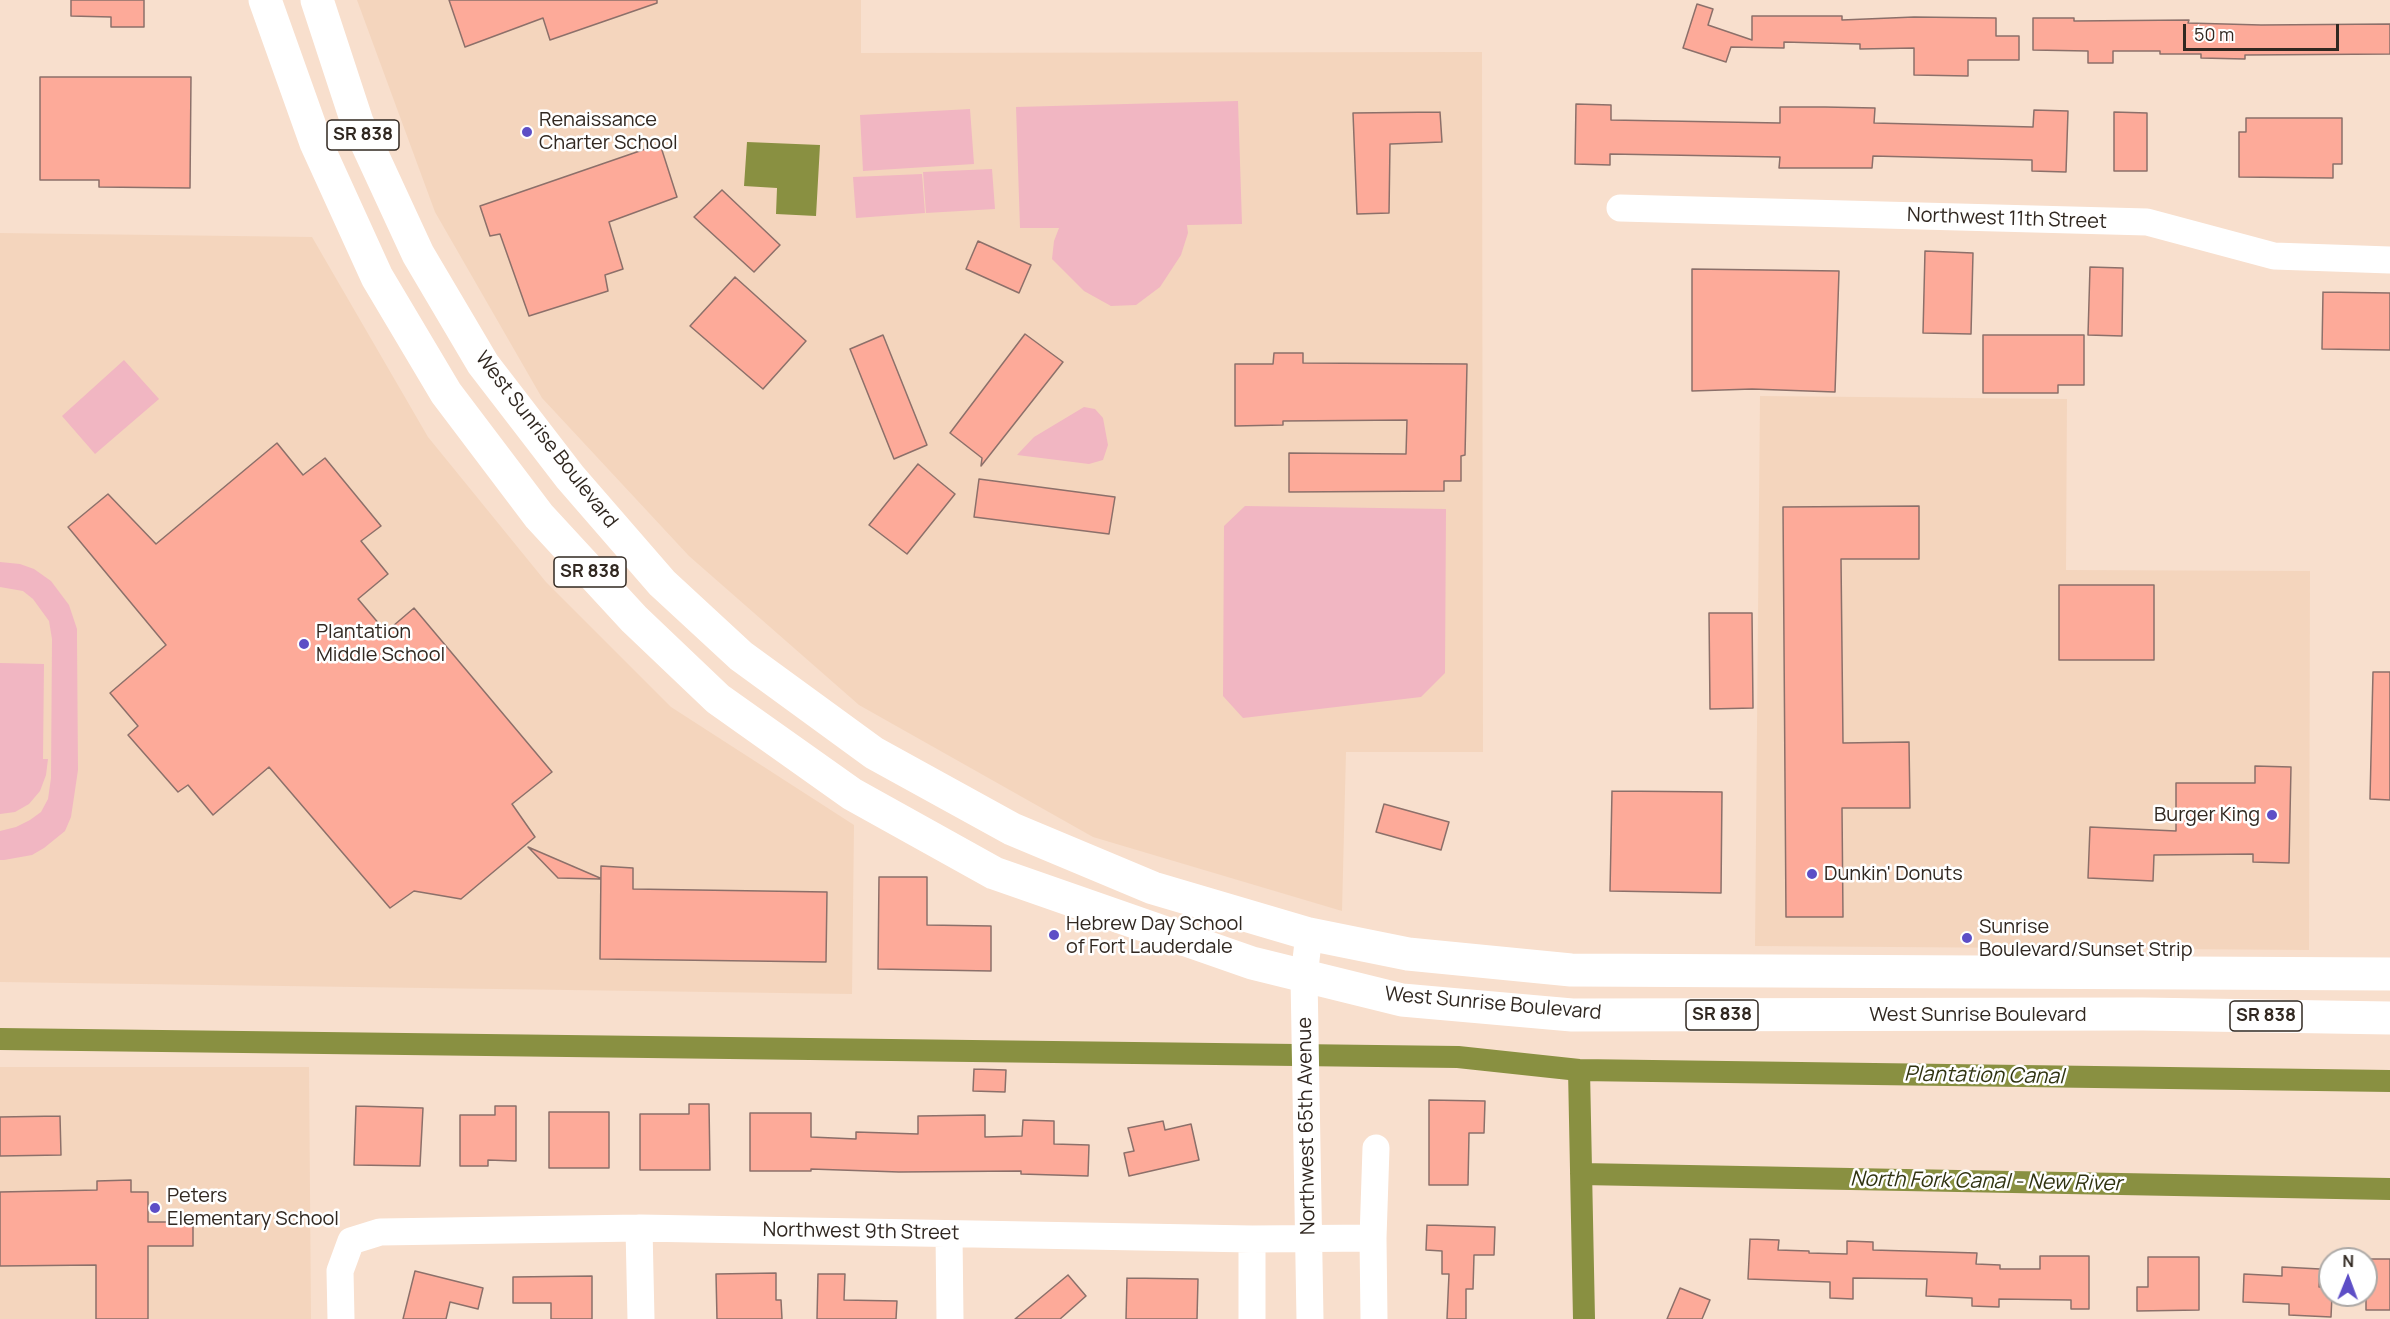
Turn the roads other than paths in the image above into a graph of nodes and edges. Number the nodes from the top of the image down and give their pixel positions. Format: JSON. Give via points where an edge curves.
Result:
{"nodes":[{"id":1,"x":265,"y":0,"type":"edge"},
{"id":2,"x":317,"y":0,"type":"edge"},
{"id":3,"x":1620,"y":208,"type":"dead end"},
{"id":4,"x":2390,"y":260,"type":"edge"},
{"id":5,"x":424,"y":265,"type":"junction"},
{"id":6,"x":384,"y":288,"type":"junction"},
{"id":7,"x":896,"y":818,"type":"junction"},
{"id":8,"x":1088,"y":860,"type":"junction"},
{"id":9,"x":1309,"y":934,"type":"junction"},
{"id":10,"x":2390,"y":974,"type":"edge"},
{"id":11,"x":1304,"y":977,"type":"junction"},
{"id":12,"x":2390,"y":1018,"type":"edge"},
{"id":13,"x":1376,"y":1148,"type":"dead end"},
{"id":14,"x":639,"y":1228,"type":"junction"},
{"id":15,"x":949,"y":1234,"type":"junction"},
{"id":16,"x":1373,"y":1238,"type":"junction"},
{"id":17,"x":1251,"y":1239,"type":"junction"},
{"id":18,"x":1309,"y":1239,"type":"junction"},
{"id":19,"x":341,"y":1319,"type":"edge"},
{"id":20,"x":641,"y":1319,"type":"edge"},
{"id":21,"x":950,"y":1319,"type":"edge"},
{"id":22,"x":1252,"y":1319,"type":"edge"},
{"id":23,"x":1310,"y":1319,"type":"edge"},
{"id":24,"x":1374,"y":1319,"type":"edge"}],
"edges":[{"from":1,"to":6,"type":"highway","name":"West Sunrise Boulevard","number":"SR 838","via":[[316,143]]},
{"from":2,"to":5,"type":"highway","name":"West Sunrise Boulevard","number":"SR 838","via":[[357,122]]},
{"from":3,"to":4,"type":"street","name":"Northwest 11th Street","via":[[2147,222],[2274,256]]},
{"from":5,"to":6,"type":"highway"},
{"from":5,"to":8,"type":"highway","name":"West Sunrise Boulevard","number":"SR 838","via":[[483,364],[570,477],[662,583],[741,656],[874,753],[1012,829]]},
{"from":6,"to":7,"type":"highway","name":"West Sunrise Boulevard","number":"SR 838","via":[[453,402],[539,516],[634,619],[718,699],[852,794]]},
{"from":7,"to":8,"type":"highway","via":[[930,807],[1048,863],[1072,866]]},
{"from":7,"to":11,"type":"highway","name":"West Sunrise Boulevard","number":"SR 838","via":[[994,873],[1252,963]]},
{"from":8,"to":9,"type":"highway","name":"West Sunrise Boulevard","number":"SR 838","via":[[1153,888]]},
{"from":9,"to":10,"type":"highway","name":"West Sunrise Boulevard","number":"SR 838","via":[[1408,954],[1571,970]]},
{"from":9,"to":11,"type":"street","name":"Northwest 65th Avenue"},
{"from":11,"to":12,"type":"highway","name":"West Sunrise Boulevard","number":"SR 838","via":[[1402,1000],[1572,1015],[2142,1014]]},
{"from":11,"to":18,"type":"street","name":"Northwest 65th Avenue"},
{"from":13,"to":16,"type":"street"},
{"from":14,"to":15,"type":"street","name":"Northwest 9th Street"},
{"from":14,"to":19,"type":"street","name":"Northwest 9th Street","via":[[380,1232],[351,1241],[340,1271]]},
{"from":14,"to":20,"type":"street"},
{"from":15,"to":17,"type":"street","name":"Northwest 9th Street"},
{"from":15,"to":21,"type":"street"},
{"from":16,"to":18,"type":"street","name":"Northwest 9th Street"},
{"from":16,"to":24,"type":"street"},
{"from":17,"to":18,"type":"street","name":"Northwest 9th Street"},
{"from":17,"to":22,"type":"street"},
{"from":18,"to":23,"type":"street","name":"Northwest 65th Avenue"}]}
